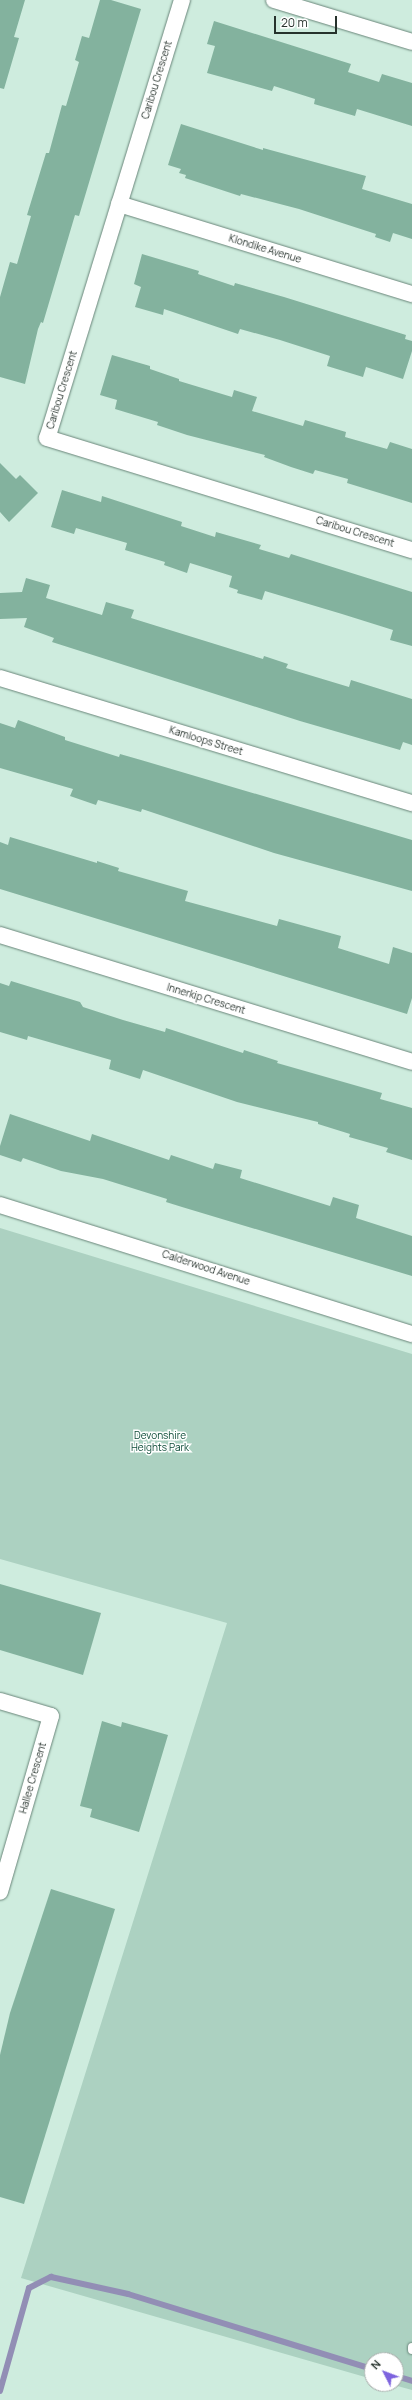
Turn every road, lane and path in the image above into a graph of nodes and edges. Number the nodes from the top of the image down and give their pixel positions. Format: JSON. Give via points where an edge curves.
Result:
{"nodes":[{"id":1,"x":182,"y":0,"type":"edge"},
{"id":2,"x":274,"y":0,"type":"edge"},
{"id":3,"x":412,"y":42,"type":"edge"},
{"id":4,"x":119,"y":204,"type":"junction"},
{"id":5,"x":412,"y":294,"type":"edge"},
{"id":6,"x":412,"y":550,"type":"edge"},
{"id":7,"x":0,"y":678,"type":"edge"},
{"id":8,"x":412,"y":803,"type":"edge"},
{"id":9,"x":0,"y":935,"type":"edge"},
{"id":10,"x":412,"y":1062,"type":"edge"},
{"id":11,"x":0,"y":1205,"type":"edge"},
{"id":12,"x":412,"y":1334,"type":"edge"},
{"id":13,"x":0,"y":1701,"type":"edge"},
{"id":14,"x":0,"y":1892,"type":"edge"},
{"id":15,"x":412,"y":2347,"type":"edge"},
{"id":16,"x":412,"y":2350,"type":"edge"}],
"edges":[{"from":1,"to":4,"type":"street","name":"Caribou Crescent"},
{"from":2,"to":3,"type":"street"},
{"from":4,"to":5,"type":"street","name":"Klondike Avenue"},
{"from":4,"to":6,"type":"street","name":"Caribou Crescent","via":[[47,438]]},
{"from":7,"to":8,"type":"street","name":"Kamloops Street"},
{"from":9,"to":10,"type":"street","name":"Innerkip Crescent"},
{"from":11,"to":12,"type":"street","name":"Calderwood Avenue"},
{"from":13,"to":14,"type":"street","name":"Hallee Crescent","via":[[52,1716]]},
{"from":15,"to":16,"type":"lane"}]}
